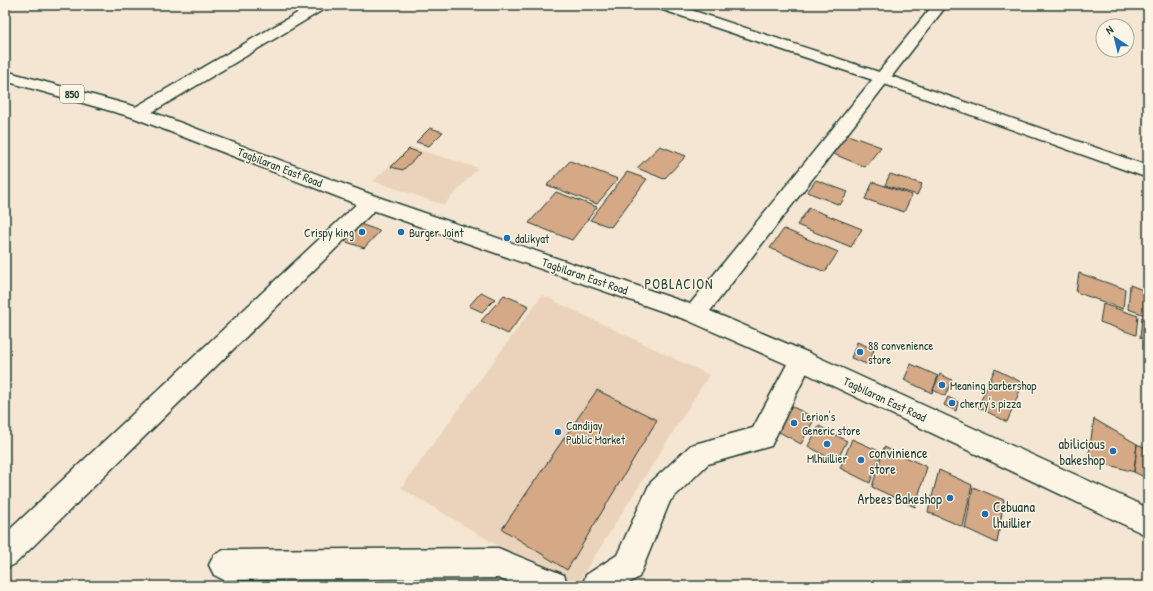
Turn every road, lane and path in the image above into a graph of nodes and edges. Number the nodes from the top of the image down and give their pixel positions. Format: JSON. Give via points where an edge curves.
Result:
{"nodes":[{"id":1,"x":321,"y":5,"type":"edge"},
{"id":2,"x":662,"y":5,"type":"edge"},
{"id":3,"x":704,"y":5,"type":"edge"},
{"id":4,"x":940,"y":5,"type":"edge"},
{"id":5,"x":695,"y":16,"type":"junction"},
{"id":6,"x":5,"y":76,"type":"edge"},
{"id":7,"x":882,"y":78,"type":"junction"},
{"id":8,"x":138,"y":113,"type":"junction"},
{"id":9,"x":1148,"y":172,"type":"edge"},
{"id":10,"x":371,"y":202,"type":"junction"},
{"id":11,"x":695,"y":314,"type":"junction"},
{"id":12,"x":801,"y":360,"type":"junction"},
{"id":13,"x":1148,"y":522,"type":"edge"},
{"id":14,"x":5,"y":554,"type":"edge"},
{"id":15,"x":224,"y":565,"type":"dead end"},
{"id":16,"x":553,"y":586,"type":"edge"},
{"id":17,"x":597,"y":586,"type":"edge"}],
"edges":[{"from":1,"to":8,"type":"main road"},
{"from":2,"to":5,"type":"main road"},
{"from":3,"to":5,"type":"main road"},
{"from":4,"to":7,"type":"main road"},
{"from":5,"to":7,"type":"main road"},
{"from":6,"to":8,"type":"main road","name":"Tagbilaran East Road","number":"850"},
{"from":7,"to":9,"type":"main road"},
{"from":7,"to":11,"type":"main road"},
{"from":8,"to":10,"type":"main road","name":"Tagbilaran East Road","number":"850"},
{"from":10,"to":11,"type":"main road","name":"Tagbilaran East Road","number":"850"},
{"from":10,"to":14,"type":"main road"},
{"from":11,"to":12,"type":"main road","name":"Tagbilaran East Road","number":"850"},
{"from":12,"to":13,"type":"main road","name":"Tagbilaran East Road","number":"850"},
{"from":12,"to":17,"type":"main road","via":[[762,438],[700,454],[660,492],[628,566]]},
{"from":15,"to":16,"type":"main road","via":[[498,564]]}]}
